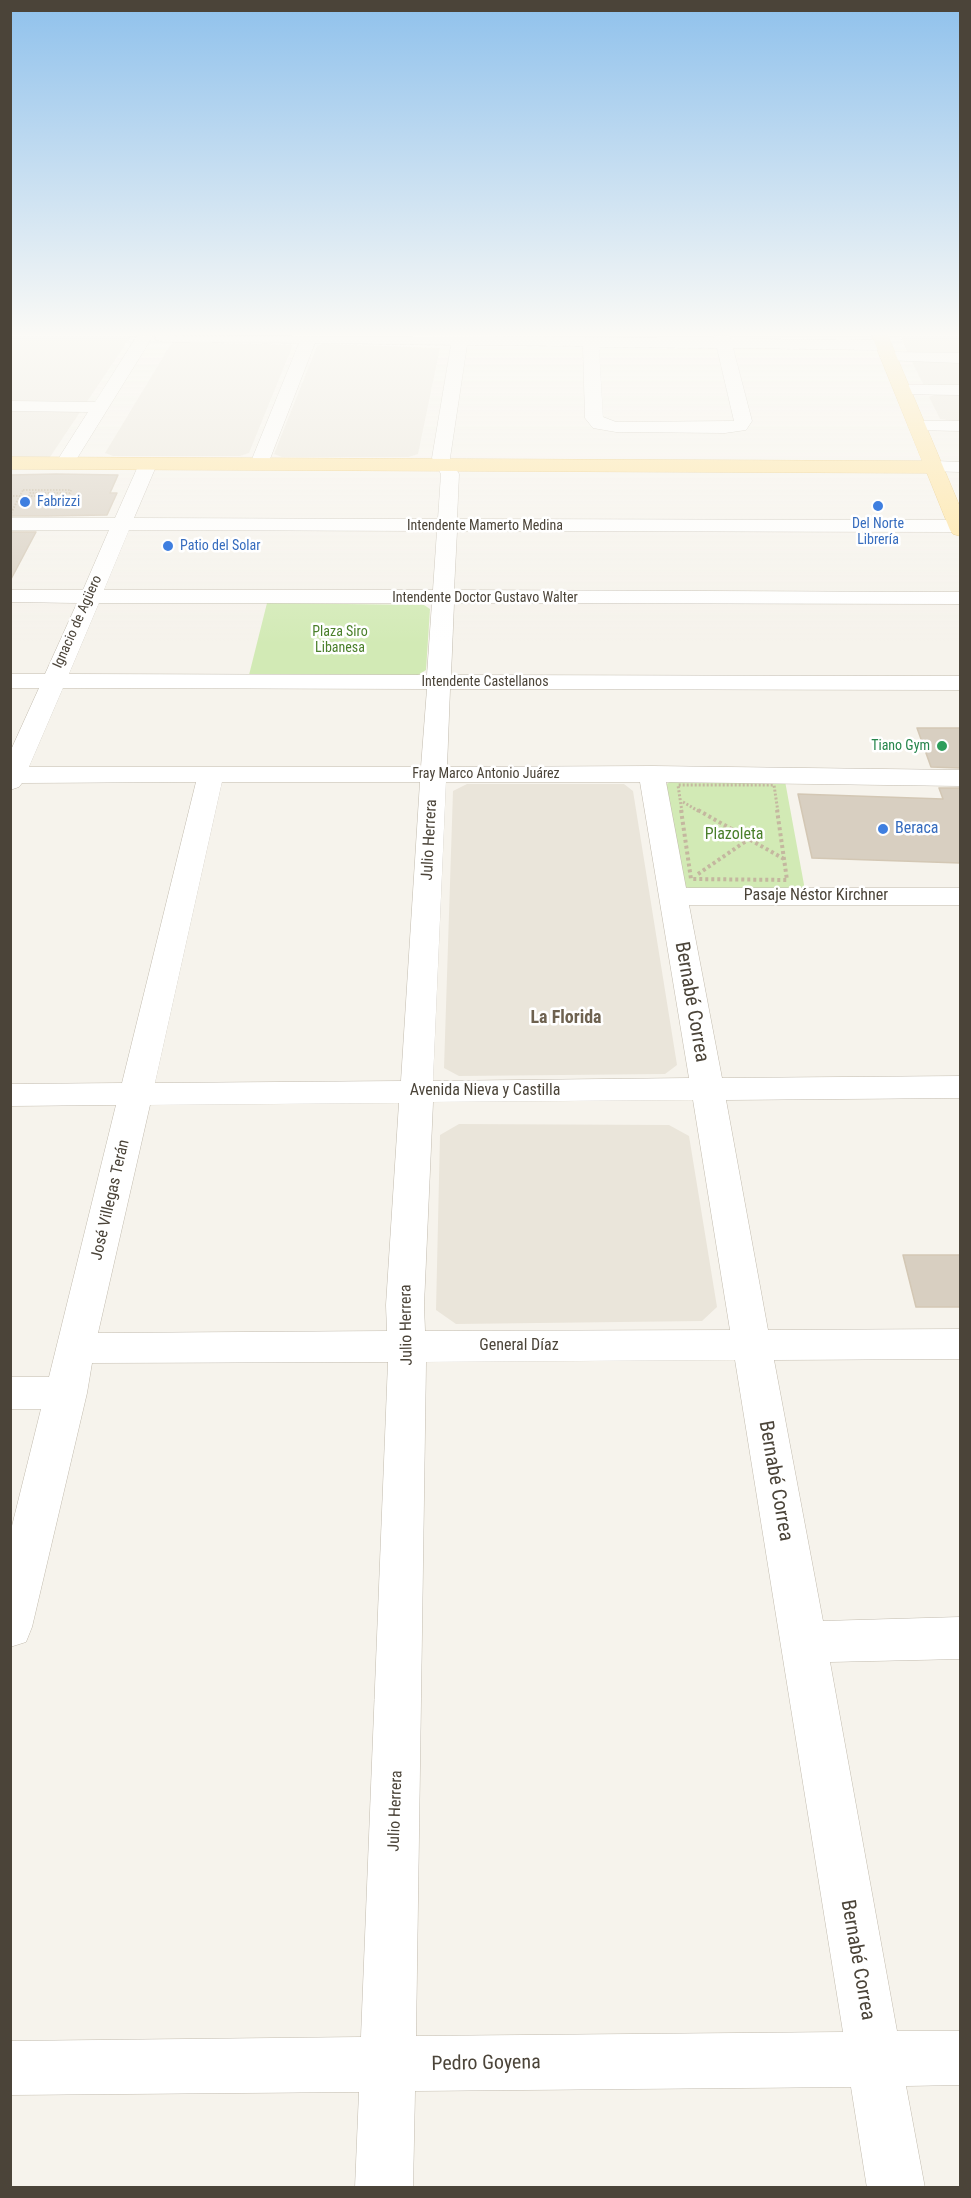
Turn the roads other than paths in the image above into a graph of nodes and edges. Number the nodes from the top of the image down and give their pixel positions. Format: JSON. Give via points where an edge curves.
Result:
{"nodes":[{"id":1,"x":80,"y":439,"type":"edge"},
{"id":2,"x":269,"y":439,"type":"edge"},
{"id":3,"x":444,"y":439,"type":"edge"},
{"id":4,"x":923,"y":439,"type":"edge"},
{"id":5,"x":97,"y":444,"type":"dead end"},
{"id":6,"x":10,"y":463,"type":"edge"},
{"id":7,"x":64,"y":464,"type":"junction"},
{"id":8,"x":85,"y":464,"type":"junction"},
{"id":9,"x":148,"y":464,"type":"junction"},
{"id":10,"x":259,"y":464,"type":"junction"},
{"id":11,"x":445,"y":465,"type":"junction"},
{"id":12,"x":935,"y":466,"type":"junction"},
{"id":13,"x":960,"y":467,"type":"edge"},
{"id":14,"x":10,"y":524,"type":"edge"},
{"id":15,"x":121,"y":524,"type":"junction"},
{"id":16,"x":448,"y":526,"type":"junction"},
{"id":17,"x":960,"y":527,"type":"edge"},
{"id":18,"x":10,"y":596,"type":"edge"},
{"id":19,"x":90,"y":596,"type":"junction"},
{"id":20,"x":444,"y":598,"type":"junction"},
{"id":21,"x":960,"y":598,"type":"edge"},
{"id":22,"x":10,"y":681,"type":"edge"},
{"id":23,"x":52,"y":682,"type":"junction"},
{"id":24,"x":440,"y":682,"type":"junction"},
{"id":25,"x":960,"y":683,"type":"edge"},
{"id":26,"x":211,"y":774,"type":"junction"},
{"id":27,"x":433,"y":774,"type":"junction"},
{"id":28,"x":12,"y":777,"type":"edge"},
{"id":29,"x":960,"y":778,"type":"edge"},
{"id":30,"x":662,"y":787,"type":"junction"},
{"id":31,"x":681,"y":888,"type":"junction"},
{"id":32,"x":960,"y":896,"type":"edge"},
{"id":33,"x":960,"y":1087,"type":"edge"},
{"id":34,"x":10,"y":1095,"type":"edge"},
{"id":35,"x":707,"y":1098,"type":"junction"},
{"id":36,"x":416,"y":1101,"type":"junction"},
{"id":37,"x":133,"y":1102,"type":"junction"},
{"id":38,"x":960,"y":1105,"type":"edge"},
{"id":39,"x":10,"y":1112,"type":"edge"},
{"id":40,"x":960,"y":1344,"type":"edge"},
{"id":41,"x":750,"y":1345,"type":"junction"},
{"id":42,"x":407,"y":1347,"type":"junction"},
{"id":43,"x":77,"y":1348,"type":"junction"},
{"id":44,"x":10,"y":1393,"type":"edge"},
{"id":45,"x":67,"y":1393,"type":"junction"},
{"id":46,"x":10,"y":1627,"type":"edge"},
{"id":47,"x":960,"y":1638,"type":"edge"},
{"id":48,"x":804,"y":1642,"type":"junction"},
{"id":49,"x":960,"y":2058,"type":"edge"},
{"id":50,"x":874,"y":2059,"type":"junction"},
{"id":51,"x":388,"y":2066,"type":"junction"},
{"id":52,"x":10,"y":2068,"type":"edge"},
{"id":53,"x":384,"y":2187,"type":"edge"},
{"id":54,"x":896,"y":2187,"type":"edge"}],
"edges":[{"from":1,"to":7,"type":"street"},
{"from":2,"to":10,"type":"street"},
{"from":3,"to":11,"type":"street","name":"Julio Herrera","via":[[441,458]]},
{"from":4,"to":12,"type":"main road"},
{"from":5,"to":8,"type":"street"},
{"from":6,"to":7,"type":"main road"},
{"from":7,"to":8,"type":"main road"},
{"from":8,"to":9,"type":"main road"},
{"from":9,"to":10,"type":"main road"},
{"from":9,"to":15,"type":"street","name":"Ignacio de Agüero"},
{"from":10,"to":11,"type":"main road"},
{"from":11,"to":12,"type":"main road"},
{"from":11,"to":16,"type":"street","name":"Julio Herrera","via":[[450,474]]},
{"from":12,"to":13,"type":"street"},
{"from":12,"to":17,"type":"main road"},
{"from":14,"to":15,"type":"street","name":"Intendente Mamerto Medina"},
{"from":15,"to":16,"type":"street","name":"Intendente Mamerto Medina"},
{"from":15,"to":19,"type":"street","name":"Ignacio de Agüero"},
{"from":16,"to":17,"type":"street","name":"Intendente Mamerto Medina"},
{"from":16,"to":20,"type":"street","name":"Julio Herrera"},
{"from":18,"to":19,"type":"street","name":"Intendente Doctor Gustavo Walter"},
{"from":19,"to":20,"type":"street","name":"Intendente Doctor Gustavo Walter"},
{"from":19,"to":23,"type":"street","name":"Ignacio de Agüero"},
{"from":20,"to":21,"type":"street","name":"Intendente Doctor Gustavo Walter"},
{"from":20,"to":24,"type":"street","name":"Julio Herrera"},
{"from":22,"to":23,"type":"street","name":"Intendente Castellanos"},
{"from":23,"to":24,"type":"street","name":"Intendente Castellanos"},
{"from":23,"to":28,"type":"street","name":"Ignacio de Agüero"},
{"from":24,"to":25,"type":"street","name":"Intendente Castellanos"},
{"from":24,"to":27,"type":"street","name":"Julio Herrera"},
{"from":26,"to":27,"type":"street","name":"Fray Marco Antonio Juárez"},
{"from":26,"to":28,"type":"street","name":"Fray Marco Antonio Juárez"},
{"from":26,"to":37,"type":"street","name":"José Villegas Terán"},
{"from":27,"to":30,"type":"street","name":"Fray Marco Antonio Juárez"},
{"from":27,"to":36,"type":"street","name":"Julio Herrera"},
{"from":29,"to":30,"type":"street","name":"Fray Marco Antonio Juárez"},
{"from":30,"to":31,"type":"street","name":"Bernabé Correa"},
{"from":31,"to":32,"type":"street","name":"Pasaje Néstor Kirchner"},
{"from":31,"to":35,"type":"street","name":"Bernabé Correa"},
{"from":33,"to":35,"type":"street","name":"Avenida Nieva y Castilla"},
{"from":34,"to":37,"type":"street","name":"Avenida Nieva y Castilla"},
{"from":35,"to":36,"type":"street","name":"Avenida Nieva y Castilla"},
{"from":35,"to":38,"type":"street","name":"Avenida Nieva y Castilla"},
{"from":35,"to":41,"type":"street","name":"Bernabé Correa"},
{"from":36,"to":37,"type":"street","name":"Avenida Nieva y Castilla"},
{"from":36,"to":42,"type":"street","name":"Julio Herrera","via":[[405,1305]]},
{"from":37,"to":39,"type":"street","name":"Avenida Nieva y Castilla"},
{"from":37,"to":43,"type":"street","name":"José Villegas Terán"},
{"from":40,"to":41,"type":"street","name":"General Díaz"},
{"from":41,"to":42,"type":"street","name":"General Díaz"},
{"from":41,"to":48,"type":"street","name":"Bernabé Correa"},
{"from":42,"to":43,"type":"street","name":"General Díaz"},
{"from":42,"to":51,"type":"street","name":"Julio Herrera"},
{"from":43,"to":45,"type":"street","name":"José Villegas Terán"},
{"from":44,"to":45,"type":"street"},
{"from":45,"to":46,"type":"street","name":"José Villegas Terán"},
{"from":47,"to":48,"type":"street"},
{"from":48,"to":50,"type":"street","name":"Bernabé Correa"},
{"from":49,"to":50,"type":"street","name":"Pedro Goyena"},
{"from":50,"to":51,"type":"street","name":"Pedro Goyena"},
{"from":50,"to":54,"type":"street","name":"Bernabé Correa"},
{"from":51,"to":52,"type":"street","name":"Pedro Goyena"},
{"from":51,"to":53,"type":"street","name":"Julio Herrera"}]}
